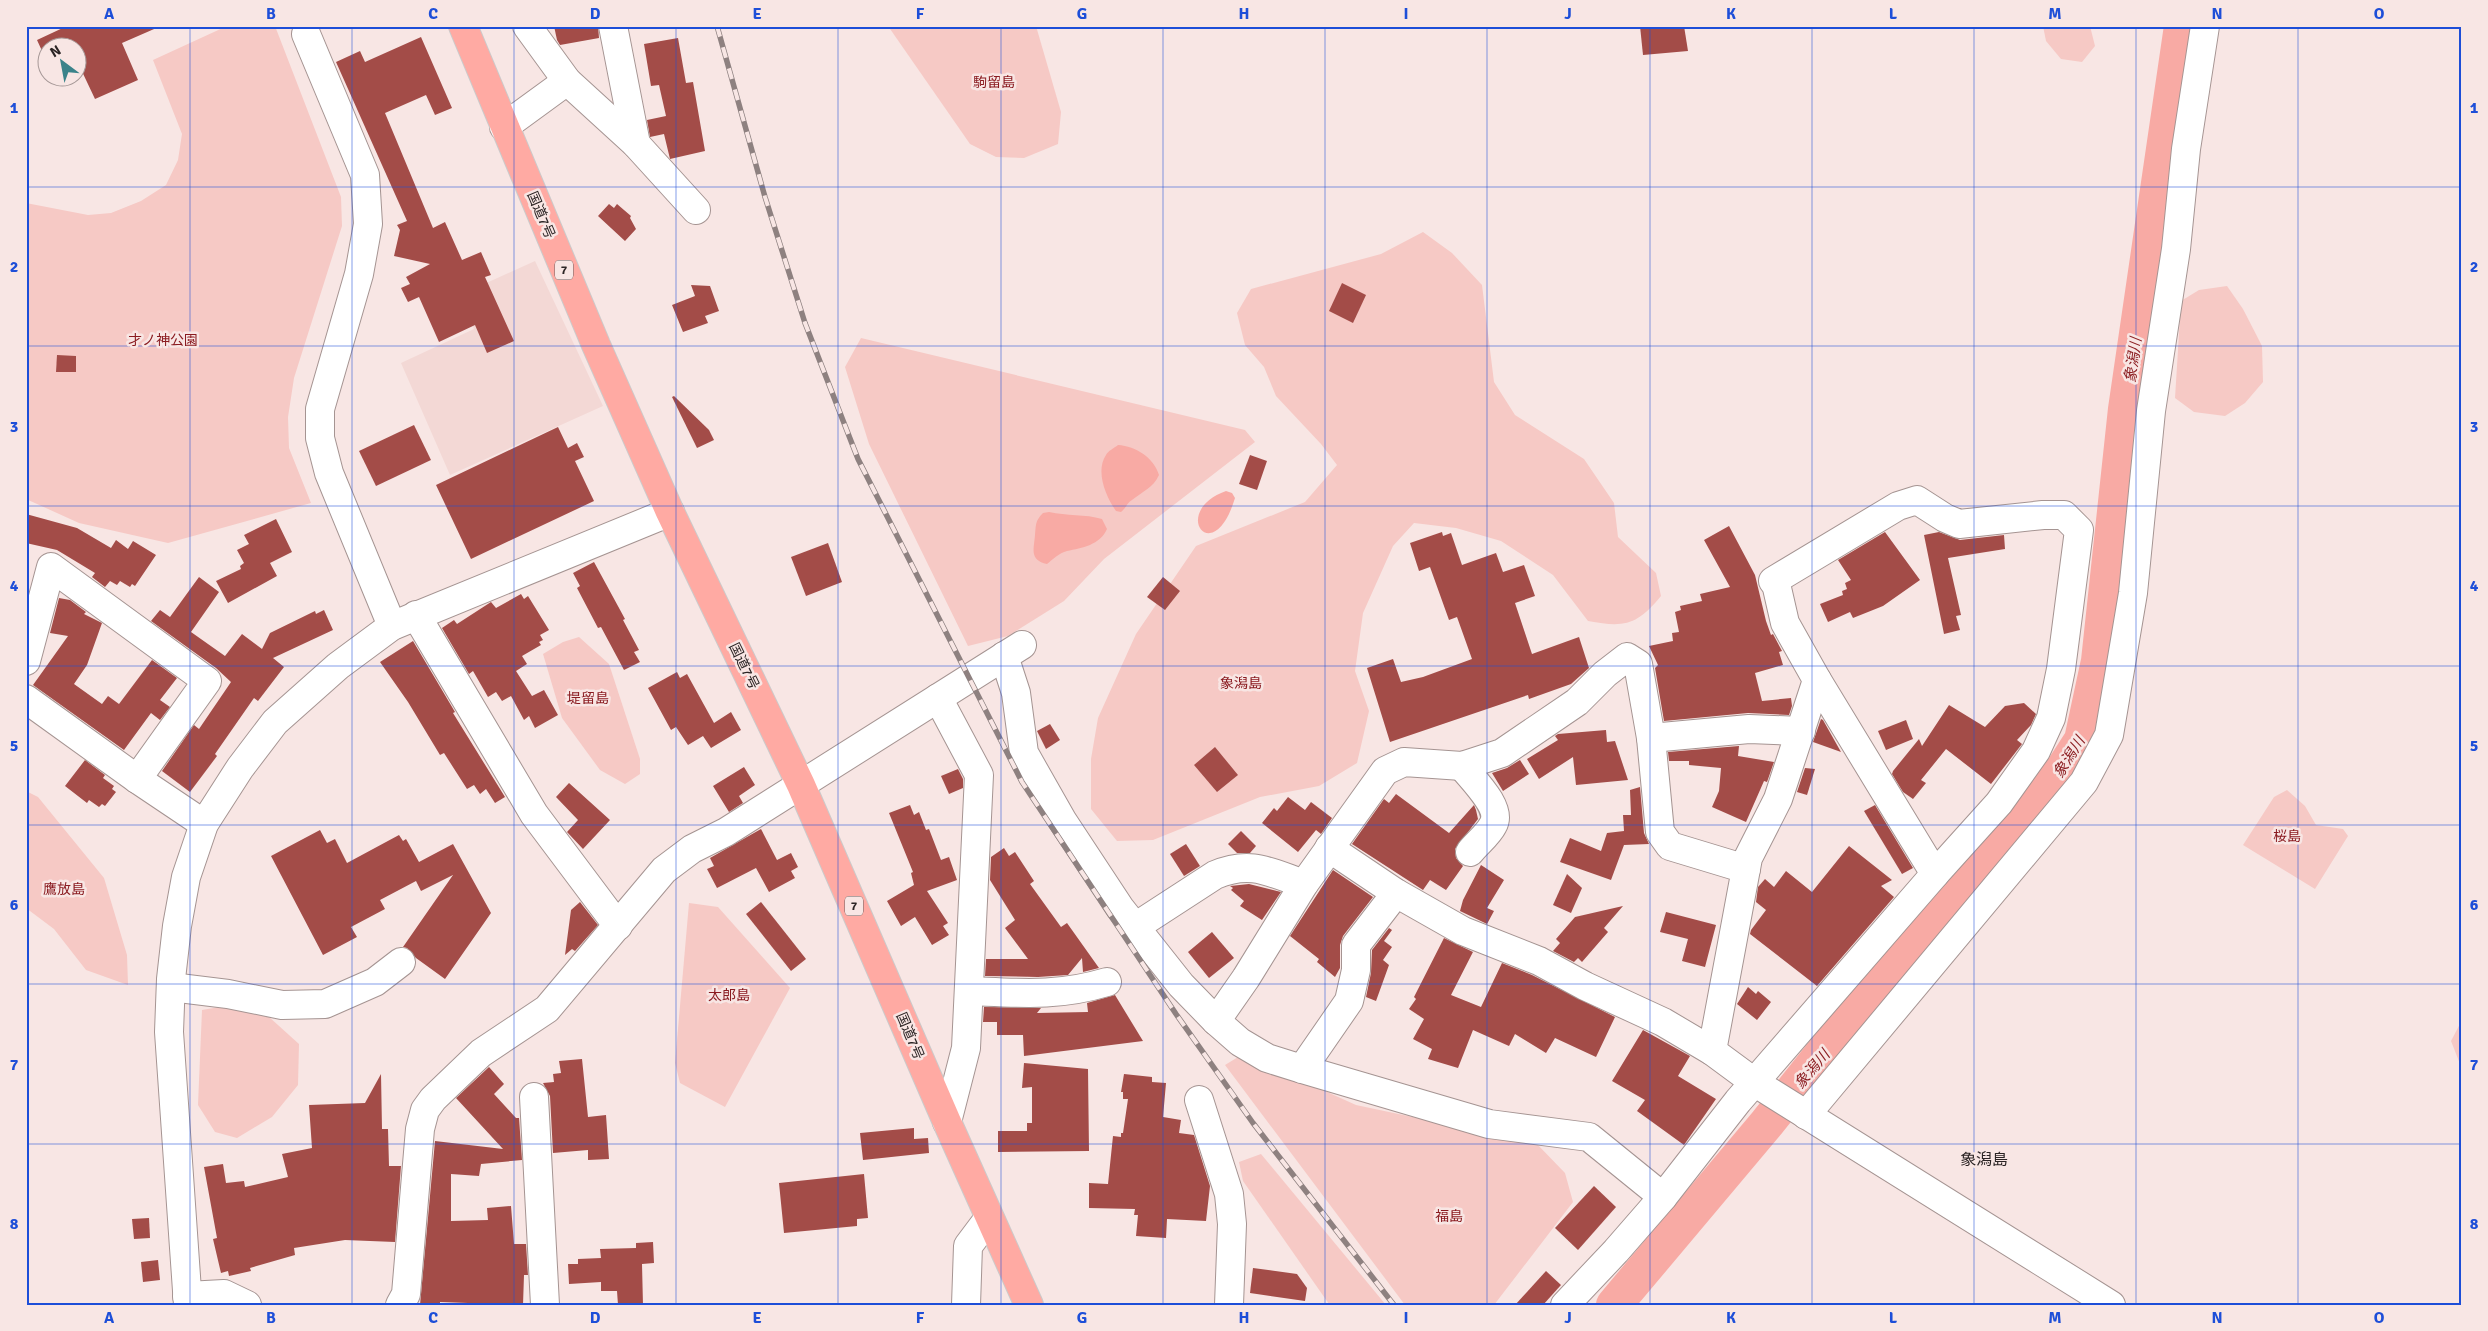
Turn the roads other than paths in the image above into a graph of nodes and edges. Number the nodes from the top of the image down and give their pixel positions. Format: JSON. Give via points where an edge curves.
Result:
{"nodes":[{"id":1,"x":463,"y":26,"type":"edge"},
{"id":2,"x":527,"y":26,"type":"edge"},
{"id":3,"x":613,"y":26,"type":"edge"},
{"id":4,"x":2205,"y":26,"type":"edge"},
{"id":5,"x":306,"y":34,"type":"dead end"},
{"id":6,"x":567,"y":81,"type":"junction"},
{"id":7,"x":504,"y":127,"type":"junction"},
{"id":8,"x":636,"y":144,"type":"junction"},
{"id":9,"x":696,"y":210,"type":"dead end"},
{"id":10,"x":670,"y":512,"type":"junction"},
{"id":11,"x":404,"y":620,"type":"junction"},
{"id":12,"x":26,"y":661,"type":"edge"},
{"id":13,"x":1818,"y":680,"type":"junction"},
{"id":14,"x":938,"y":698,"type":"junction"},
{"id":15,"x":26,"y":699,"type":"edge"},
{"id":16,"x":1802,"y":731,"type":"junction"},
{"id":17,"x":1651,"y":738,"type":"junction"},
{"id":18,"x":1462,"y":766,"type":"junction"},
{"id":19,"x":137,"y":779,"type":"junction"},
{"id":20,"x":802,"y":785,"type":"junction"},
{"id":21,"x":204,"y":824,"type":"junction"},
{"id":22,"x":1329,"y":848,"type":"junction"},
{"id":23,"x":1470,"y":852,"type":"dead end"},
{"id":24,"x":1746,"y":869,"type":"junction"},
{"id":25,"x":1935,"y":874,"type":"junction"},
{"id":26,"x":1304,"y":884,"type":"junction"},
{"id":27,"x":1396,"y":893,"type":"junction"},
{"id":28,"x":618,"y":926,"type":"junction"},
{"id":29,"x":1135,"y":927,"type":"junction"},
{"id":30,"x":401,"y":962,"type":"dead end"},
{"id":31,"x":1107,"y":982,"type":"dead end"},
{"id":32,"x":171,"y":987,"type":"junction"},
{"id":33,"x":969,"y":991,"type":"junction"},
{"id":34,"x":1216,"y":1021,"type":"junction"},
{"id":35,"x":1712,"y":1051,"type":"junction"},
{"id":36,"x":1302,"y":1070,"type":"junction"},
{"id":37,"x":1755,"y":1083,"type":"junction"},
{"id":38,"x":534,"y":1097,"type":"dead end"},
{"id":39,"x":1198,"y":1100,"type":"dead end"},
{"id":40,"x":1806,"y":1115,"type":"junction"},
{"id":41,"x":947,"y":1122,"type":"junction"},
{"id":42,"x":1663,"y":1198,"type":"junction"},
{"id":43,"x":989,"y":1218,"type":"junction"},
{"id":44,"x":187,"y":1300,"type":"edge"},
{"id":45,"x":247,"y":1305,"type":"edge"},
{"id":46,"x":400,"y":1305,"type":"edge"},
{"id":47,"x":545,"y":1305,"type":"edge"},
{"id":48,"x":966,"y":1305,"type":"edge"},
{"id":49,"x":1029,"y":1305,"type":"edge"},
{"id":50,"x":1229,"y":1305,"type":"edge"},
{"id":51,"x":1566,"y":1305,"type":"edge"},
{"id":52,"x":2111,"y":1305,"type":"edge"}],
"edges":[{"from":1,"to":7,"type":"highway","name":"国道7号","number":"7"},
{"from":2,"to":6,"type":"street"},
{"from":3,"to":8,"type":"street"},
{"from":4,"to":40,"type":"street","via":[[2151,411],[2132,593],[2109,735],[2084,782]]},
{"from":5,"to":11,"type":"street","via":[[365,174],[368,224],[359,274],[320,409],[320,438],[329,473]]},
{"from":6,"to":7,"type":"street"},
{"from":6,"to":8,"type":"street"},
{"from":7,"to":10,"type":"highway","name":"国道7号","number":"7"},
{"from":8,"to":9,"type":"street"},
{"from":10,"to":11,"type":"street"},
{"from":10,"to":20,"type":"highway","name":"国道7号","number":"7"},
{"from":11,"to":21,"type":"street","via":[[338,666],[275,722]]},
{"from":11,"to":28,"type":"street","via":[[534,814]]},
{"from":12,"to":19,"type":"street","via":[[51,567],[207,681]]},
{"from":13,"to":16,"type":"street"},
{"from":13,"to":25,"type":"street"},
{"from":13,"to":25,"type":"street","via":[[1785,623],[1775,584],[1898,506],[1917,500],[1959,524],[2064,515],[2079,530],[2052,718],[2036,751],[1999,803]]},
{"from":14,"to":20,"type":"street"},
{"from":14,"to":29,"type":"street","via":[[1013,651],[1024,753],[1062,820]]},
{"from":14,"to":33,"type":"street","via":[[979,775]]},
{"from":15,"to":19,"type":"street"},
{"from":16,"to":17,"type":"street","via":[[1749,729]]},
{"from":16,"to":24,"type":"street","via":[[1778,799],[1748,858]]},
{"from":17,"to":18,"type":"street","via":[[1638,664],[1627,657],[1577,702],[1502,753]]},
{"from":17,"to":24,"type":"street","via":[[1660,832],[1670,846]]},
{"from":18,"to":22,"type":"street","via":[[1404,762],[1385,771]]},
{"from":18,"to":23,"type":"street","via":[[1491,801],[1495,816],[1494,824]]},
{"from":19,"to":21,"type":"street"},
{"from":20,"to":28,"type":"street","via":[[726,832],[692,848],[664,870]]},
{"from":20,"to":41,"type":"highway","name":"国道7号","number":"7"},
{"from":21,"to":32,"type":"street","via":[[186,877]]},
{"from":22,"to":26,"type":"street"},
{"from":22,"to":27,"type":"street"},
{"from":24,"to":35,"type":"street"},
{"from":25,"to":37,"type":"street"},
{"from":26,"to":29,"type":"street","via":[[1244,866],[1229,869]]},
{"from":26,"to":34,"type":"street"},
{"from":27,"to":35,"type":"street","via":[[1463,931],[1539,961],[1663,1022]]},
{"from":27,"to":36,"type":"street","via":[[1356,945],[1356,970],[1348,1001]]},
{"from":28,"to":46,"type":"street","via":[[547,1009],[480,1053],[426,1110],[419,1137],[406,1294]]},
{"from":29,"to":34,"type":"street","via":[[1181,985]]},
{"from":30,"to":32,"type":"street","via":[[375,982],[324,1004],[282,1005]]},
{"from":31,"to":33,"type":"street","via":[[1051,994]]},
{"from":32,"to":44,"type":"street","via":[[169,1032]]},
{"from":33,"to":41,"type":"street","via":[[966,1048]]},
{"from":34,"to":36,"type":"street","via":[[1240,1042],[1267,1058]]},
{"from":35,"to":37,"type":"street"},
{"from":36,"to":42,"type":"street","via":[[1489,1124],[1589,1137]]},
{"from":37,"to":40,"type":"street"},
{"from":37,"to":42,"type":"street"},
{"from":38,"to":47,"type":"street"},
{"from":39,"to":50,"type":"street","via":[[1229,1194],[1232,1224]]},
{"from":40,"to":52,"type":"street"},
{"from":41,"to":43,"type":"highway","name":"国道7号","number":"7"},
{"from":42,"to":51,"type":"street"},
{"from":43,"to":48,"type":"street","via":[[968,1246]]},
{"from":43,"to":49,"type":"highway","name":"国道7号","number":"7"},
{"from":44,"to":45,"type":"street","via":[[224,1294]]}]}
